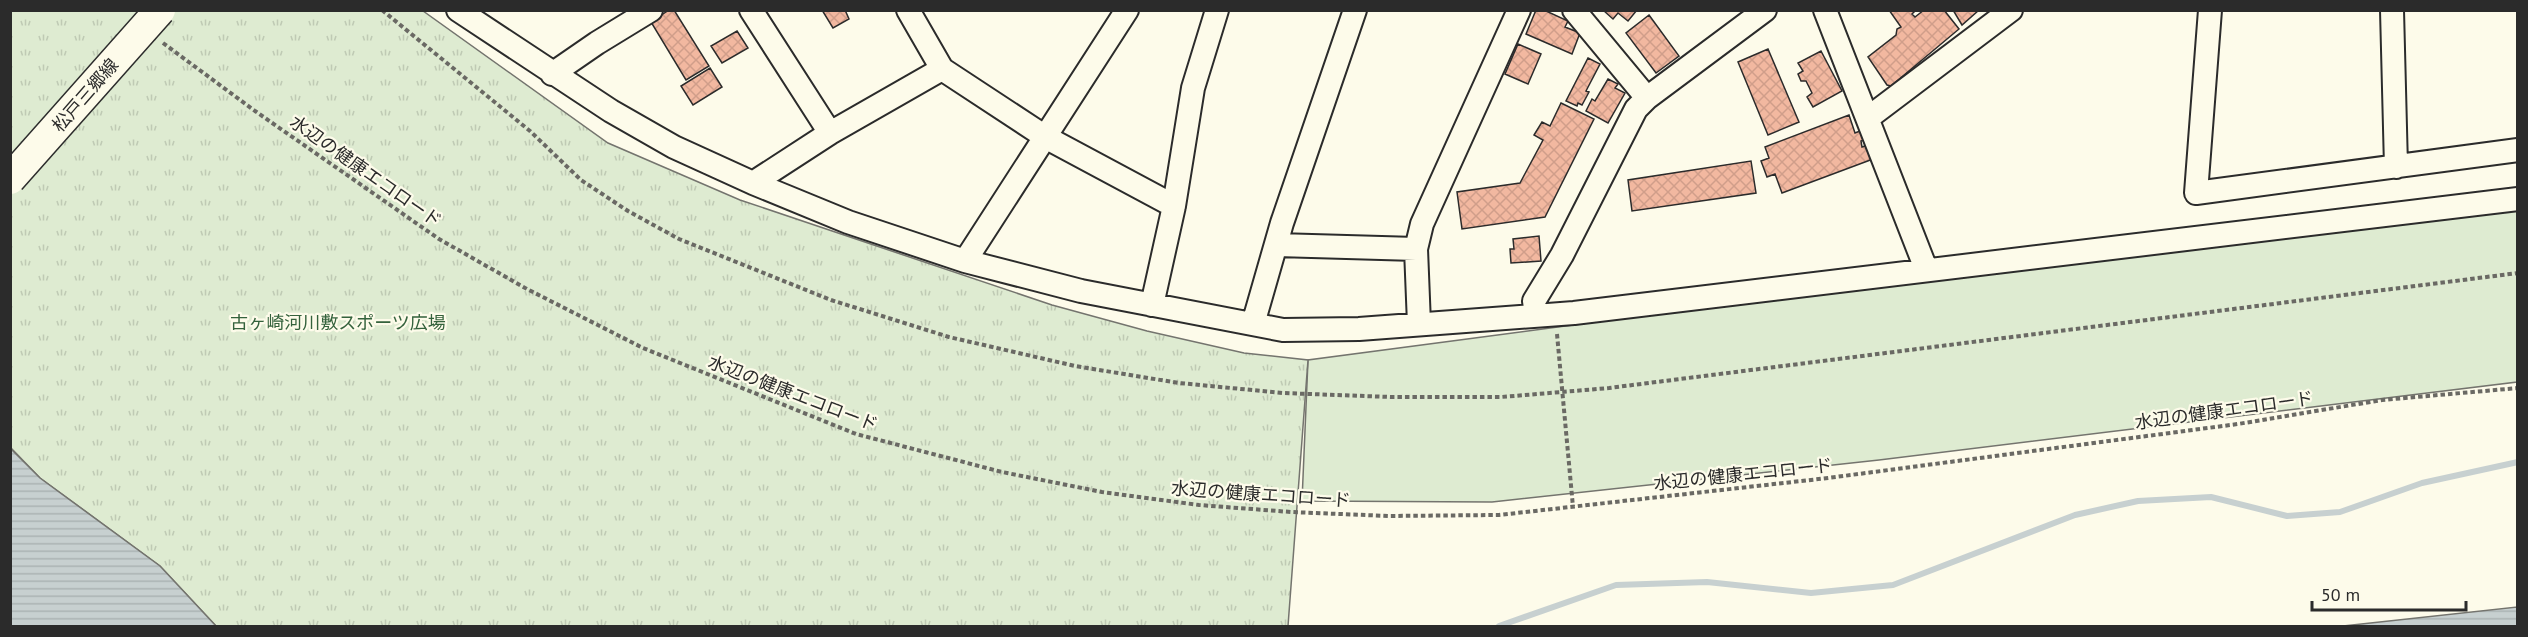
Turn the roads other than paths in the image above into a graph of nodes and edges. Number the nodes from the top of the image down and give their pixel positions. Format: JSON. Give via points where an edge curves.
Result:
{"nodes":[{"id":1,"x":458,"y":10,"type":"edge"},
{"id":2,"x":651,"y":10,"type":"edge"},
{"id":3,"x":751,"y":10,"type":"edge"},
{"id":4,"x":908,"y":10,"type":"edge"},
{"id":5,"x":1127,"y":10,"type":"edge"},
{"id":6,"x":1218,"y":10,"type":"edge"},
{"id":7,"x":1355,"y":10,"type":"edge"},
{"id":8,"x":1519,"y":10,"type":"edge"},
{"id":9,"x":1574,"y":10,"type":"edge"},
{"id":10,"x":1765,"y":10,"type":"edge"},
{"id":11,"x":1825,"y":10,"type":"edge"},
{"id":12,"x":2011,"y":10,"type":"edge"},
{"id":13,"x":2210,"y":10,"type":"edge"},
{"id":14,"x":2392,"y":10,"type":"edge"},
{"id":15,"x":158,"y":24,"type":"edge"},
{"id":16,"x":942,"y":69,"type":"junction"},
{"id":17,"x":552,"y":74,"type":"junction"},
{"id":18,"x":1647,"y":98,"type":"junction"},
{"id":19,"x":1868,"y":118,"type":"junction"},
{"id":20,"x":830,"y":133,"type":"junction"},
{"id":21,"x":1047,"y":138,"type":"junction"},
{"id":22,"x":2517,"y":150,"type":"edge"},
{"id":23,"x":2396,"y":167,"type":"junction"},
{"id":24,"x":10,"y":179,"type":"edge"},
{"id":25,"x":753,"y":183,"type":"junction"},
{"id":26,"x":2517,"y":199,"type":"edge"},
{"id":27,"x":1174,"y":206,"type":"junction"},
{"id":28,"x":1277,"y":245,"type":"junction"},
{"id":29,"x":1416,"y":249,"type":"junction"},
{"id":30,"x":965,"y":261,"type":"junction"},
{"id":31,"x":1926,"y":269,"type":"junction"},
{"id":32,"x":1152,"y":305,"type":"junction"},
{"id":33,"x":1536,"y":315,"type":"junction"},
{"id":34,"x":1253,"y":324,"type":"junction"},
{"id":35,"x":1419,"y":324,"type":"junction"}],
"edges":[{"from":1,"to":17,"type":"street"},
{"from":2,"to":17,"type":"street"},
{"from":3,"to":20,"type":"street"},
{"from":4,"to":16,"type":"street"},
{"from":5,"to":21,"type":"street"},
{"from":6,"to":27,"type":"street","via":[[1193,88]]},
{"from":7,"to":28,"type":"street"},
{"from":8,"to":29,"type":"street","via":[[1422,224]]},
{"from":9,"to":18,"type":"street"},
{"from":10,"to":18,"type":"street"},
{"from":11,"to":19,"type":"street"},
{"from":12,"to":19,"type":"street"},
{"from":13,"to":23,"type":"street","via":[[2196,193]]},
{"from":14,"to":23,"type":"street"},
{"from":15,"to":24,"type":"main road","name":"松戸三郷線","bridge":true},
{"from":16,"to":20,"type":"street"},
{"from":16,"to":21,"type":"street"},
{"from":17,"to":25,"type":"street","via":[[674,147]]},
{"from":18,"to":33,"type":"street","via":[[1636,109],[1534,302]]},
{"from":19,"to":31,"type":"street"},
{"from":20,"to":25,"type":"street"},
{"from":21,"to":27,"type":"street"},
{"from":21,"to":30,"type":"street"},
{"from":22,"to":23,"type":"street"},
{"from":25,"to":30,"type":"street","via":[[848,222]]},
{"from":26,"to":31,"type":"street"},
{"from":27,"to":32,"type":"street"},
{"from":28,"to":29,"type":"street"},
{"from":28,"to":34,"type":"street"},
{"from":29,"to":35,"type":"street"},
{"from":30,"to":32,"type":"street"},
{"from":31,"to":33,"type":"street"},
{"from":32,"to":34,"type":"street"},
{"from":33,"to":35,"type":"street"},
{"from":34,"to":35,"type":"street","via":[[1319,331]]}]}
